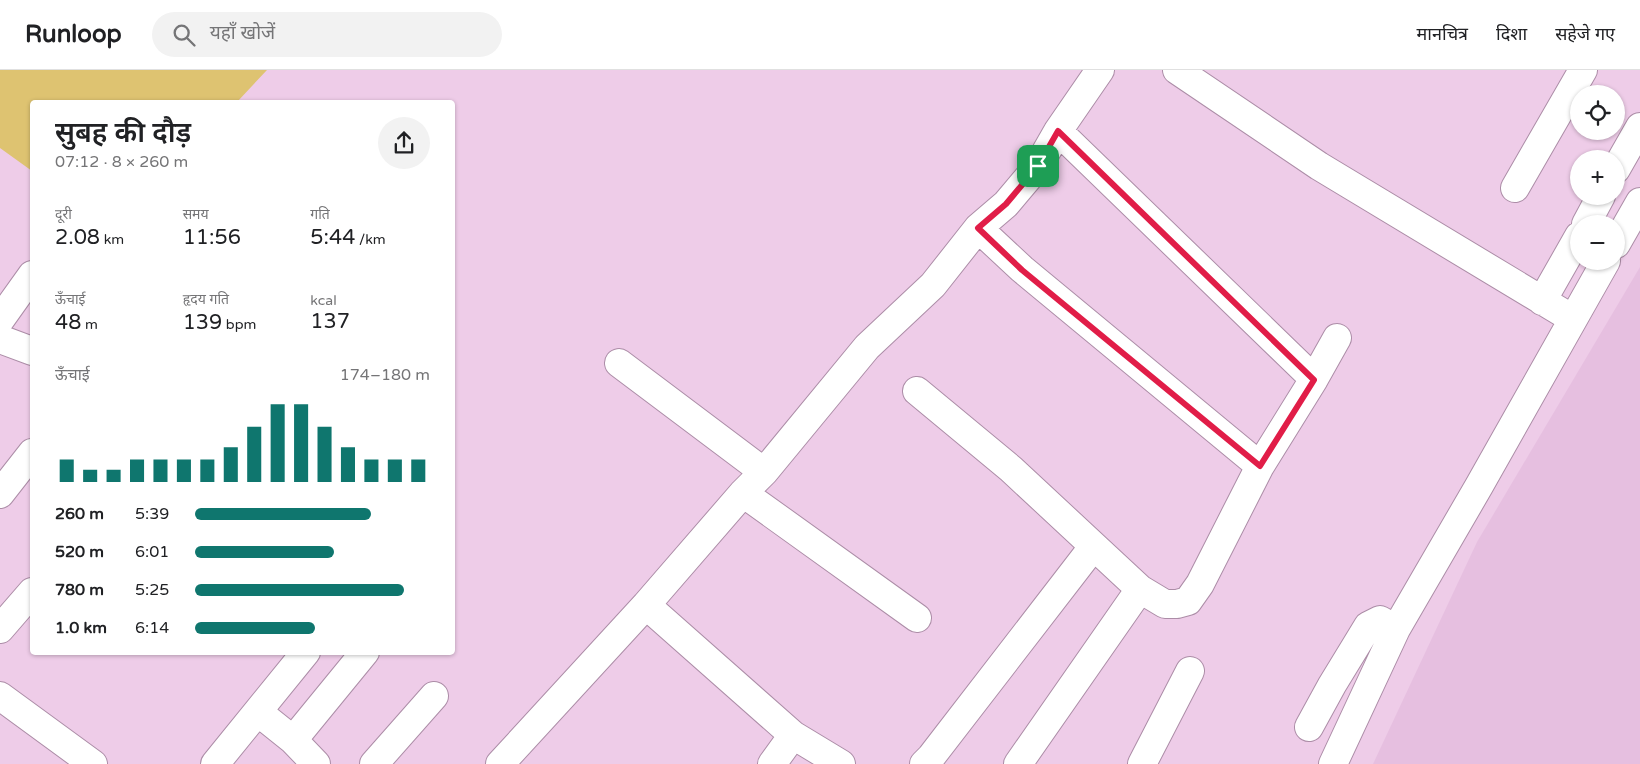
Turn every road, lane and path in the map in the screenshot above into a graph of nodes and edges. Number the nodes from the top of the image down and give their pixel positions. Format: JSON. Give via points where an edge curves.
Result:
{"nodes":[{"id":1,"x":1100,"y":70,"type":"edge"},
{"id":2,"x":1177,"y":70,"type":"edge"},
{"id":3,"x":1583,"y":70,"type":"edge"},
{"id":4,"x":1640,"y":127,"type":"edge"},
{"id":5,"x":1058,"y":131,"type":"junction"},
{"id":6,"x":1625,"y":153,"type":"edge"},
{"id":7,"x":1514,"y":188,"type":"dead end"},
{"id":8,"x":1640,"y":202,"type":"edge"},
{"id":9,"x":978,"y":228,"type":"junction"},
{"id":10,"x":1625,"y":228,"type":"edge"},
{"id":11,"x":1570,"y":252,"type":"edge"},
{"id":12,"x":1601,"y":270,"type":"edge"},
{"id":13,"x":30,"y":278,"type":"edge"},
{"id":14,"x":1542,"y":300,"type":"junction"},
{"id":15,"x":1573,"y":319,"type":"junction"},
{"id":16,"x":0,"y":320,"type":"edge"},
{"id":17,"x":1338,"y":338,"type":"dead end"},
{"id":18,"x":0,"y":340,"type":"edge"},
{"id":19,"x":30,"y":350,"type":"edge"},
{"id":20,"x":619,"y":363,"type":"dead end"},
{"id":21,"x":1314,"y":380,"type":"junction"},
{"id":22,"x":917,"y":391,"type":"dead end"},
{"id":23,"x":30,"y":456,"type":"edge"},
{"id":24,"x":1260,"y":466,"type":"junction"},
{"id":25,"x":764,"y":472,"type":"junction"},
{"id":26,"x":743,"y":493,"type":"junction"},
{"id":27,"x":0,"y":494,"type":"edge"},
{"id":28,"x":1093,"y":547,"type":"junction"},
{"id":29,"x":1140,"y":589,"type":"junction"},
{"id":30,"x":30,"y":594,"type":"edge"},
{"id":31,"x":646,"y":604,"type":"junction"},
{"id":32,"x":917,"y":618,"type":"dead end"},
{"id":33,"x":0,"y":629,"type":"edge"},
{"id":34,"x":1396,"y":629,"type":"junction"},
{"id":35,"x":304,"y":655,"type":"edge"},
{"id":36,"x":363,"y":655,"type":"edge"},
{"id":37,"x":1190,"y":671,"type":"dead end"},
{"id":38,"x":0,"y":696,"type":"edge"},
{"id":39,"x":434,"y":696,"type":"dead end"},
{"id":40,"x":258,"y":712,"type":"junction"},
{"id":41,"x":1310,"y":727,"type":"dead end"},
{"id":42,"x":793,"y":735,"type":"junction"},
{"id":43,"x":293,"y":740,"type":"junction"},
{"id":44,"x":93,"y":764,"type":"edge"},
{"id":45,"x":215,"y":764,"type":"edge"},
{"id":46,"x":316,"y":764,"type":"edge"},
{"id":47,"x":374,"y":764,"type":"edge"},
{"id":48,"x":500,"y":764,"type":"edge"},
{"id":49,"x":772,"y":764,"type":"edge"},
{"id":50,"x":841,"y":764,"type":"edge"},
{"id":51,"x":924,"y":764,"type":"edge"},
{"id":52,"x":1018,"y":764,"type":"edge"},
{"id":53,"x":1142,"y":764,"type":"edge"},
{"id":54,"x":1333,"y":764,"type":"edge"}],
"edges":[{"from":1,"to":5,"type":"street"},
{"from":2,"to":14,"type":"street","via":[[1319,166]]},
{"from":3,"to":7,"type":"street"},
{"from":4,"to":6,"type":"street"},
{"from":5,"to":9,"type":"street","via":[[1038,166],[1006,204]]},
{"from":5,"to":21,"type":"street"},
{"from":8,"to":10,"type":"street"},
{"from":9,"to":24,"type":"street","via":[[1022,270]]},
{"from":9,"to":25,"type":"street","via":[[933,285],[867,347]]},
{"from":11,"to":14,"type":"street"},
{"from":12,"to":15,"type":"street"},
{"from":13,"to":16,"type":"street"},
{"from":14,"to":15,"type":"street"},
{"from":15,"to":34,"type":"street"},
{"from":17,"to":21,"type":"street"},
{"from":18,"to":19,"type":"street"},
{"from":20,"to":25,"type":"street"},
{"from":21,"to":24,"type":"street"},
{"from":22,"to":28,"type":"street","via":[[1011,469]]},
{"from":23,"to":27,"type":"street"},
{"from":24,"to":29,"type":"street","via":[[1200,584],[1188,600],[1165,604]]},
{"from":25,"to":26,"type":"street"},
{"from":26,"to":31,"type":"street"},
{"from":26,"to":32,"type":"street"},
{"from":28,"to":29,"type":"street"},
{"from":28,"to":51,"type":"street"},
{"from":29,"to":52,"type":"street"},
{"from":30,"to":33,"type":"street"},
{"from":31,"to":42,"type":"street"},
{"from":31,"to":48,"type":"street"},
{"from":34,"to":41,"type":"street","via":[[1380,620],[1368,626]]},
{"from":34,"to":54,"type":"street"},
{"from":35,"to":40,"type":"street"},
{"from":36,"to":43,"type":"street"},
{"from":37,"to":53,"type":"street"},
{"from":38,"to":44,"type":"street"},
{"from":39,"to":47,"type":"street"},
{"from":40,"to":43,"type":"street"},
{"from":40,"to":45,"type":"street"},
{"from":42,"to":49,"type":"street"},
{"from":42,"to":50,"type":"street"},
{"from":43,"to":46,"type":"street"}]}
